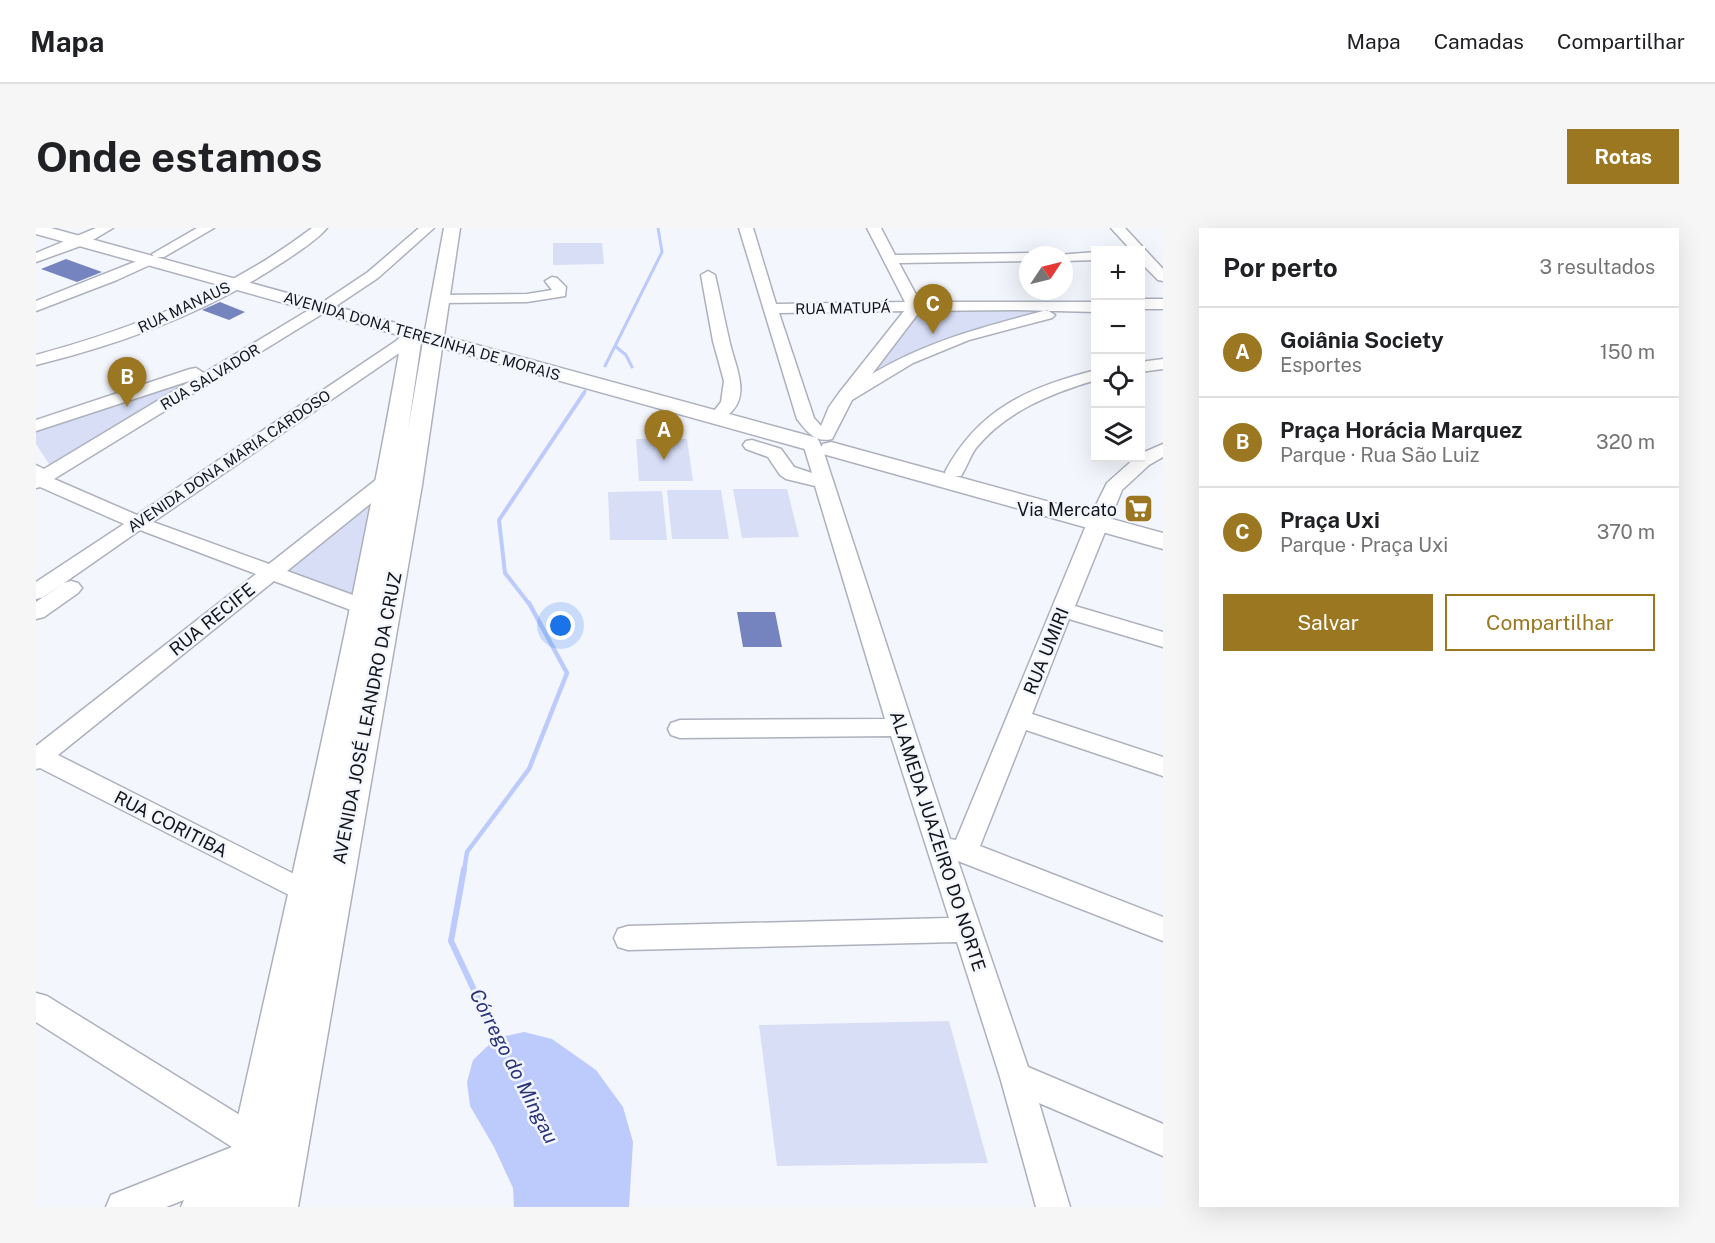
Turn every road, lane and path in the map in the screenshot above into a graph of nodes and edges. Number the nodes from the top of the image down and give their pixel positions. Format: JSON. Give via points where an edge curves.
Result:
{"nodes":[{"id":1,"x":65,"y":228,"type":"edge"},
{"id":2,"x":207,"y":228,"type":"edge"},
{"id":3,"x":320,"y":228,"type":"edge"},
{"id":4,"x":428,"y":228,"type":"edge"},
{"id":5,"x":438,"y":228,"type":"edge"},
{"id":6,"x":452,"y":228,"type":"edge"},
{"id":7,"x":746,"y":228,"type":"edge"},
{"id":8,"x":874,"y":228,"type":"edge"},
{"id":9,"x":1118,"y":228,"type":"edge"},
{"id":10,"x":36,"y":229,"type":"edge"},
{"id":11,"x":94,"y":235,"type":"edge"},
{"id":12,"x":1133,"y":246,"type":"edge"},
{"id":13,"x":1091,"y":256,"type":"edge"},
{"id":14,"x":1019,"y":257,"type":"edge"},
{"id":15,"x":1073,"y":257,"type":"edge"},
{"id":16,"x":36,"y":258,"type":"edge"},
{"id":17,"x":890,"y":259,"type":"junction"},
{"id":18,"x":1145,"y":259,"type":"edge"},
{"id":19,"x":160,"y":260,"type":"junction"},
{"id":20,"x":708,"y":275,"type":"dead end"},
{"id":21,"x":1163,"y":277,"type":"edge"},
{"id":22,"x":240,"y":281,"type":"junction"},
{"id":23,"x":552,"y":281,"type":"dead end"},
{"id":24,"x":440,"y":302,"type":"junction"},
{"id":25,"x":1163,"y":303,"type":"edge"},
{"id":26,"x":1145,"y":304,"type":"edge"},
{"id":27,"x":36,"y":306,"type":"edge"},
{"id":28,"x":326,"y":306,"type":"junction"},
{"id":29,"x":915,"y":307,"type":"junction"},
{"id":30,"x":1089,"y":307,"type":"edge"},
{"id":31,"x":511,"y":308,"type":"dead end"},
{"id":32,"x":770,"y":309,"type":"junction"},
{"id":33,"x":424,"y":333,"type":"junction"},
{"id":34,"x":250,"y":352,"type":"junction"},
{"id":35,"x":36,"y":360,"type":"edge"},
{"id":36,"x":1163,"y":364,"type":"edge"},
{"id":37,"x":1145,"y":366,"type":"edge"},
{"id":38,"x":406,"y":370,"type":"junction"},
{"id":39,"x":1091,"y":376,"type":"edge"},
{"id":40,"x":842,"y":402,"type":"junction"},
{"id":41,"x":723,"y":411,"type":"junction"},
{"id":42,"x":36,"y":426,"type":"edge"},
{"id":43,"x":752,"y":445,"type":"dead end"},
{"id":44,"x":821,"y":446,"type":"junction"},
{"id":45,"x":1163,"y":449,"type":"edge"},
{"id":46,"x":954,"y":472,"type":"junction"},
{"id":47,"x":37,"y":478,"type":"edge"},
{"id":48,"x":389,"y":479,"type":"junction"},
{"id":49,"x":1099,"y":518,"type":"junction"},
{"id":50,"x":147,"y":526,"type":"junction"},
{"id":51,"x":1163,"y":530,"type":"edge"},
{"id":52,"x":1163,"y":541,"type":"edge"},
{"id":53,"x":272,"y":572,"type":"junction"},
{"id":54,"x":36,"y":592,"type":"edge"},
{"id":55,"x":364,"y":607,"type":"junction"},
{"id":56,"x":1062,"y":609,"type":"junction"},
{"id":57,"x":36,"y":612,"type":"edge"},
{"id":58,"x":1163,"y":640,"type":"edge"},
{"id":59,"x":1018,"y":718,"type":"junction"},
{"id":60,"x":900,"y":727,"type":"junction"},
{"id":61,"x":680,"y":729,"type":"dead end"},
{"id":62,"x":37,"y":757,"type":"edge"},
{"id":63,"x":1163,"y":768,"type":"edge"},
{"id":64,"x":953,"y":850,"type":"junction"},
{"id":65,"x":308,"y":884,"type":"junction"},
{"id":66,"x":1163,"y":929,"type":"edge"},
{"id":67,"x":966,"y":930,"type":"junction"},
{"id":68,"x":628,"y":938,"type":"dead end"},
{"id":69,"x":36,"y":1006,"type":"edge"},
{"id":70,"x":1016,"y":1077,"type":"junction"},
{"id":71,"x":1163,"y":1140,"type":"edge"},
{"id":72,"x":247,"y":1173,"type":"edge"},
{"id":73,"x":123,"y":1207,"type":"edge"},
{"id":74,"x":198,"y":1207,"type":"edge"},
{"id":75,"x":276,"y":1207,"type":"edge"},
{"id":76,"x":1053,"y":1207,"type":"edge"}],
"edges":[{"from":1,"to":11,"type":"main road","name":"AVENIDA DONA TEREZINHA DE MORAIS"},
{"from":2,"to":19,"type":"street"},
{"from":3,"to":22,"type":"street","name":"RUA MANAUS","via":[[293,251]]},
{"from":4,"to":28,"type":"street","name":"RUA SALVADOR","via":[[373,275]]},
{"from":5,"to":33,"type":"main road","name":"AVENIDA JOSÉ LEANDRO DA CRUZ"},
{"from":6,"to":24,"type":"main road","name":"AVENIDA JOSÉ LEANDRO DA CRUZ"},
{"from":7,"to":32,"type":"street","name":"ALAMEDA JUAZEIRO DO NORTE"},
{"from":8,"to":17,"type":"street"},
{"from":9,"to":12,"type":"street"},
{"from":10,"to":11,"type":"main road","name":"AVENIDA DONA TEREZINHA DE MORAIS"},
{"from":11,"to":16,"type":"street"},
{"from":11,"to":19,"type":"main road","name":"AVENIDA DONA TEREZINHA DE MORAIS"},
{"from":13,"to":15,"type":"street"},
{"from":14,"to":17,"type":"street"},
{"from":17,"to":29,"type":"street"},
{"from":18,"to":21,"type":"street"},
{"from":19,"to":22,"type":"main road","name":"AVENIDA DONA TEREZINHA DE MORAIS"},
{"from":19,"to":27,"type":"street"},
{"from":20,"to":41,"type":"street","via":[[732,381],[730,403]]},
{"from":22,"to":28,"type":"main road","name":"AVENIDA DONA TEREZINHA DE MORAIS"},
{"from":22,"to":35,"type":"street","name":"RUA MANAUS","via":[[195,306],[140,329]]},
{"from":23,"to":24,"type":"street","via":[[560,293]]},
{"from":24,"to":31,"type":"street","via":[[495,303]]},
{"from":24,"to":33,"type":"main road","name":"AVENIDA JOSÉ LEANDRO DA CRUZ"},
{"from":25,"to":26,"type":"street"},
{"from":28,"to":33,"type":"main road","name":"AVENIDA DONA TEREZINHA DE MORAIS"},
{"from":28,"to":34,"type":"street","name":"RUA SALVADOR"},
{"from":29,"to":30,"type":"street","name":"RUA MATUPÁ"},
{"from":29,"to":32,"type":"street","name":"RUA MATUPÁ"},
{"from":29,"to":40,"type":"street"},
{"from":30,"to":40,"type":"street","via":[[963,337],[907,360]]},
{"from":32,"to":44,"type":"street","name":"ALAMEDA JUAZEIRO DO NORTE"},
{"from":33,"to":38,"type":"main road","name":"AVENIDA JOSÉ LEANDRO DA CRUZ"},
{"from":33,"to":41,"type":"main road","name":"AVENIDA DONA TEREZINHA DE MORAIS"},
{"from":33,"to":44,"type":"main road","name":"AVENIDA DONA TEREZINHA DE MORAIS"},
{"from":33,"to":50,"type":"street","name":"AVENIDA DONA MARIA CARDOSO","via":[[402,344]]},
{"from":33,"to":75,"type":"main road","name":"AVENIDA JOSÉ LEANDRO DA CRUZ","via":[[408,497]]},
{"from":34,"to":42,"type":"street","via":[[177,381]]},
{"from":34,"to":47,"type":"street","name":"RUA SALVADOR"},
{"from":36,"to":37,"type":"street"},
{"from":38,"to":48,"type":"main road","name":"AVENIDA JOSÉ LEANDRO DA CRUZ"},
{"from":38,"to":50,"type":"street","name":"AVENIDA DONA MARIA CARDOSO","via":[[383,373]]},
{"from":39,"to":46,"type":"street","via":[[1039,394],[993,420],[969,445]]},
{"from":40,"to":44,"type":"street"},
{"from":40,"to":44,"type":"street"},
{"from":41,"to":44,"type":"main road","name":"AVENIDA DONA TEREZINHA DE MORAIS"},
{"from":43,"to":44,"type":"street","via":[[775,453],[793,475]]},
{"from":44,"to":46,"type":"main road","name":"AVENIDA DONA TEREZINHA DE MORAIS"},
{"from":44,"to":49,"type":"main road","name":"AVENIDA DONA TEREZINHA DE MORAIS"},
{"from":44,"to":60,"type":"street","name":"ALAMEDA JUAZEIRO DO NORTE"},
{"from":45,"to":49,"type":"street","name":"RUA UMIRI","via":[[1142,461],[1114,487]]},
{"from":46,"to":49,"type":"main road","name":"AVENIDA DONA TEREZINHA DE MORAIS"},
{"from":47,"to":50,"type":"street"},
{"from":48,"to":53,"type":"street","name":"RUA RECIFE"},
{"from":48,"to":55,"type":"main road","name":"AVENIDA JOSÉ LEANDRO DA CRUZ"},
{"from":49,"to":51,"type":"main road","name":"AVENIDA DONA TEREZINHA DE MORAIS"},
{"from":49,"to":52,"type":"main road","name":"AVENIDA DONA TEREZINHA DE MORAIS"},
{"from":49,"to":56,"type":"street","name":"RUA UMIRI"},
{"from":50,"to":53,"type":"street"},
{"from":50,"to":54,"type":"street","name":"AVENIDA DONA MARIA CARDOSO"},
{"from":50,"to":57,"type":"street","name":"AVENIDA DONA MARIA CARDOSO"},
{"from":53,"to":55,"type":"street"},
{"from":53,"to":62,"type":"street","name":"RUA RECIFE"},
{"from":55,"to":65,"type":"main road","name":"AVENIDA JOSÉ LEANDRO DA CRUZ"},
{"from":56,"to":58,"type":"street"},
{"from":56,"to":59,"type":"street","name":"RUA UMIRI"},
{"from":59,"to":63,"type":"street"},
{"from":59,"to":64,"type":"street","name":"RUA UMIRI"},
{"from":60,"to":61,"type":"street"},
{"from":60,"to":64,"type":"street","name":"ALAMEDA JUAZEIRO DO NORTE"},
{"from":62,"to":65,"type":"street","name":"RUA CORITIBA","via":[[289,884]]},
{"from":64,"to":66,"type":"street"},
{"from":64,"to":67,"type":"street","name":"ALAMEDA JUAZEIRO DO NORTE"},
{"from":65,"to":72,"type":"main road","name":"AVENIDA JOSÉ LEANDRO DA CRUZ"},
{"from":67,"to":68,"type":"street"},
{"from":67,"to":70,"type":"street","name":"ALAMEDA JUAZEIRO DO NORTE"},
{"from":69,"to":72,"type":"street"},
{"from":70,"to":71,"type":"street"},
{"from":70,"to":76,"type":"street","name":"ALAMEDA JUAZEIRO DO NORTE"},
{"from":72,"to":73,"type":"street"},
{"from":72,"to":74,"type":"street"}]}
